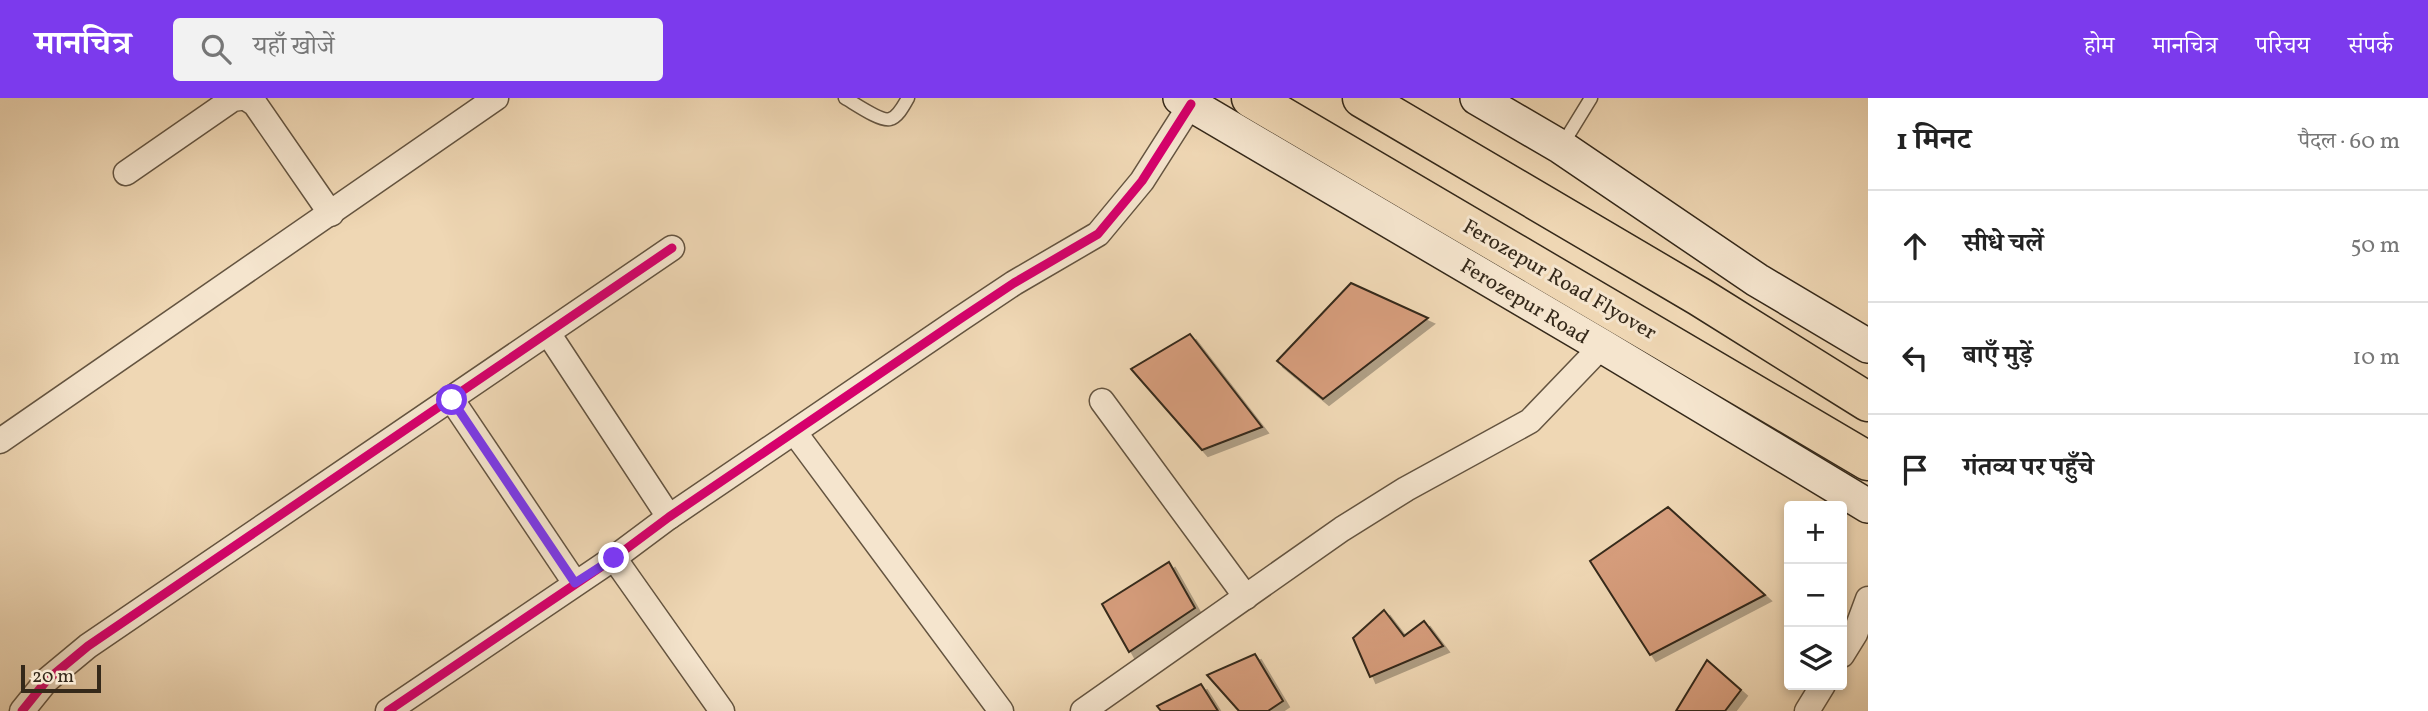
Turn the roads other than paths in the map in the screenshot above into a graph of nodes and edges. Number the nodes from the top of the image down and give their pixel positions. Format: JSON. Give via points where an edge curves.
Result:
{"nodes":[{"id":1,"x":240,"y":98,"type":"edge"},
{"id":2,"x":246,"y":98,"type":"edge"},
{"id":3,"x":496,"y":98,"type":"edge"},
{"id":4,"x":845,"y":98,"type":"edge"},
{"id":5,"x":908,"y":98,"type":"edge"},
{"id":6,"x":1251,"y":98,"type":"edge"},
{"id":7,"x":1362,"y":98,"type":"edge"},
{"id":8,"x":1476,"y":98,"type":"edge"},
{"id":9,"x":1591,"y":98,"type":"edge"},
{"id":10,"x":1186,"y":101,"type":"edge"},
{"id":11,"x":1561,"y":147,"type":"junction"},
{"id":12,"x":126,"y":173,"type":"dead end"},
{"id":13,"x":331,"y":214,"type":"junction"},
{"id":14,"x":672,"y":248,"type":"dead end"},
{"id":15,"x":548,"y":333,"type":"junction"},
{"id":16,"x":1602,"y":346,"type":"junction"},
{"id":17,"x":1868,"y":346,"type":"edge"},
{"id":18,"x":452,"y":400,"type":"junction"},
{"id":19,"x":1102,"y":401,"type":"dead end"},
{"id":20,"x":1868,"y":402,"type":"edge"},
{"id":21,"x":795,"y":433,"type":"junction"},
{"id":22,"x":0,"y":441,"type":"edge"},
{"id":23,"x":1868,"y":461,"type":"edge"},
{"id":24,"x":1868,"y":506,"type":"edge"},
{"id":25,"x":669,"y":517,"type":"junction"},
{"id":26,"x":614,"y":558,"type":"junction"},
{"id":27,"x":575,"y":583,"type":"junction"},
{"id":28,"x":1245,"y":597,"type":"junction"},
{"id":29,"x":1868,"y":599,"type":"edge"},
{"id":30,"x":1855,"y":637,"type":"edge"},
{"id":31,"x":1820,"y":690,"type":"edge"},
{"id":32,"x":22,"y":711,"type":"edge"},
{"id":33,"x":388,"y":711,"type":"edge"},
{"id":34,"x":722,"y":711,"type":"edge"},
{"id":35,"x":1001,"y":711,"type":"edge"},
{"id":36,"x":1083,"y":711,"type":"edge"},
{"id":37,"x":1807,"y":711,"type":"edge"}],
"edges":[{"from":1,"to":12,"type":"street"},
{"from":2,"to":13,"type":"street","via":[[255,104]]},
{"from":3,"to":13,"type":"street"},
{"from":4,"to":5,"type":"lane","via":[[883,120],[897,115]]},
{"from":6,"to":23,"type":"highway","name":"Ferozepur Road Flyover"},
{"from":7,"to":20,"type":"highway"},
{"from":8,"to":11,"type":"main road"},
{"from":9,"to":11,"type":"lane"},
{"from":10,"to":16,"type":"main road","name":"Ferozepur Road"},
{"from":10,"to":21,"type":"street","via":[[1142,181],[1098,234],[1014,283]]},
{"from":11,"to":17,"type":"main road","via":[[1757,280]]},
{"from":13,"to":22,"type":"street"},
{"from":14,"to":15,"type":"street"},
{"from":15,"to":18,"type":"street"},
{"from":15,"to":25,"type":"street"},
{"from":16,"to":24,"type":"main road","name":"Ferozepur Road"},
{"from":16,"to":28,"type":"street","via":[[1530,421],[1406,489]]},
{"from":18,"to":27,"type":"street"},
{"from":18,"to":32,"type":"street","via":[[89,646],[47,680]]},
{"from":19,"to":28,"type":"street"},
{"from":21,"to":25,"type":"street"},
{"from":21,"to":35,"type":"street"},
{"from":25,"to":26,"type":"street"},
{"from":26,"to":27,"type":"street"},
{"from":26,"to":34,"type":"street"},
{"from":27,"to":33,"type":"street"},
{"from":28,"to":36,"type":"street"},
{"from":29,"to":30,"type":"street"},
{"from":31,"to":37,"type":"street"}]}
